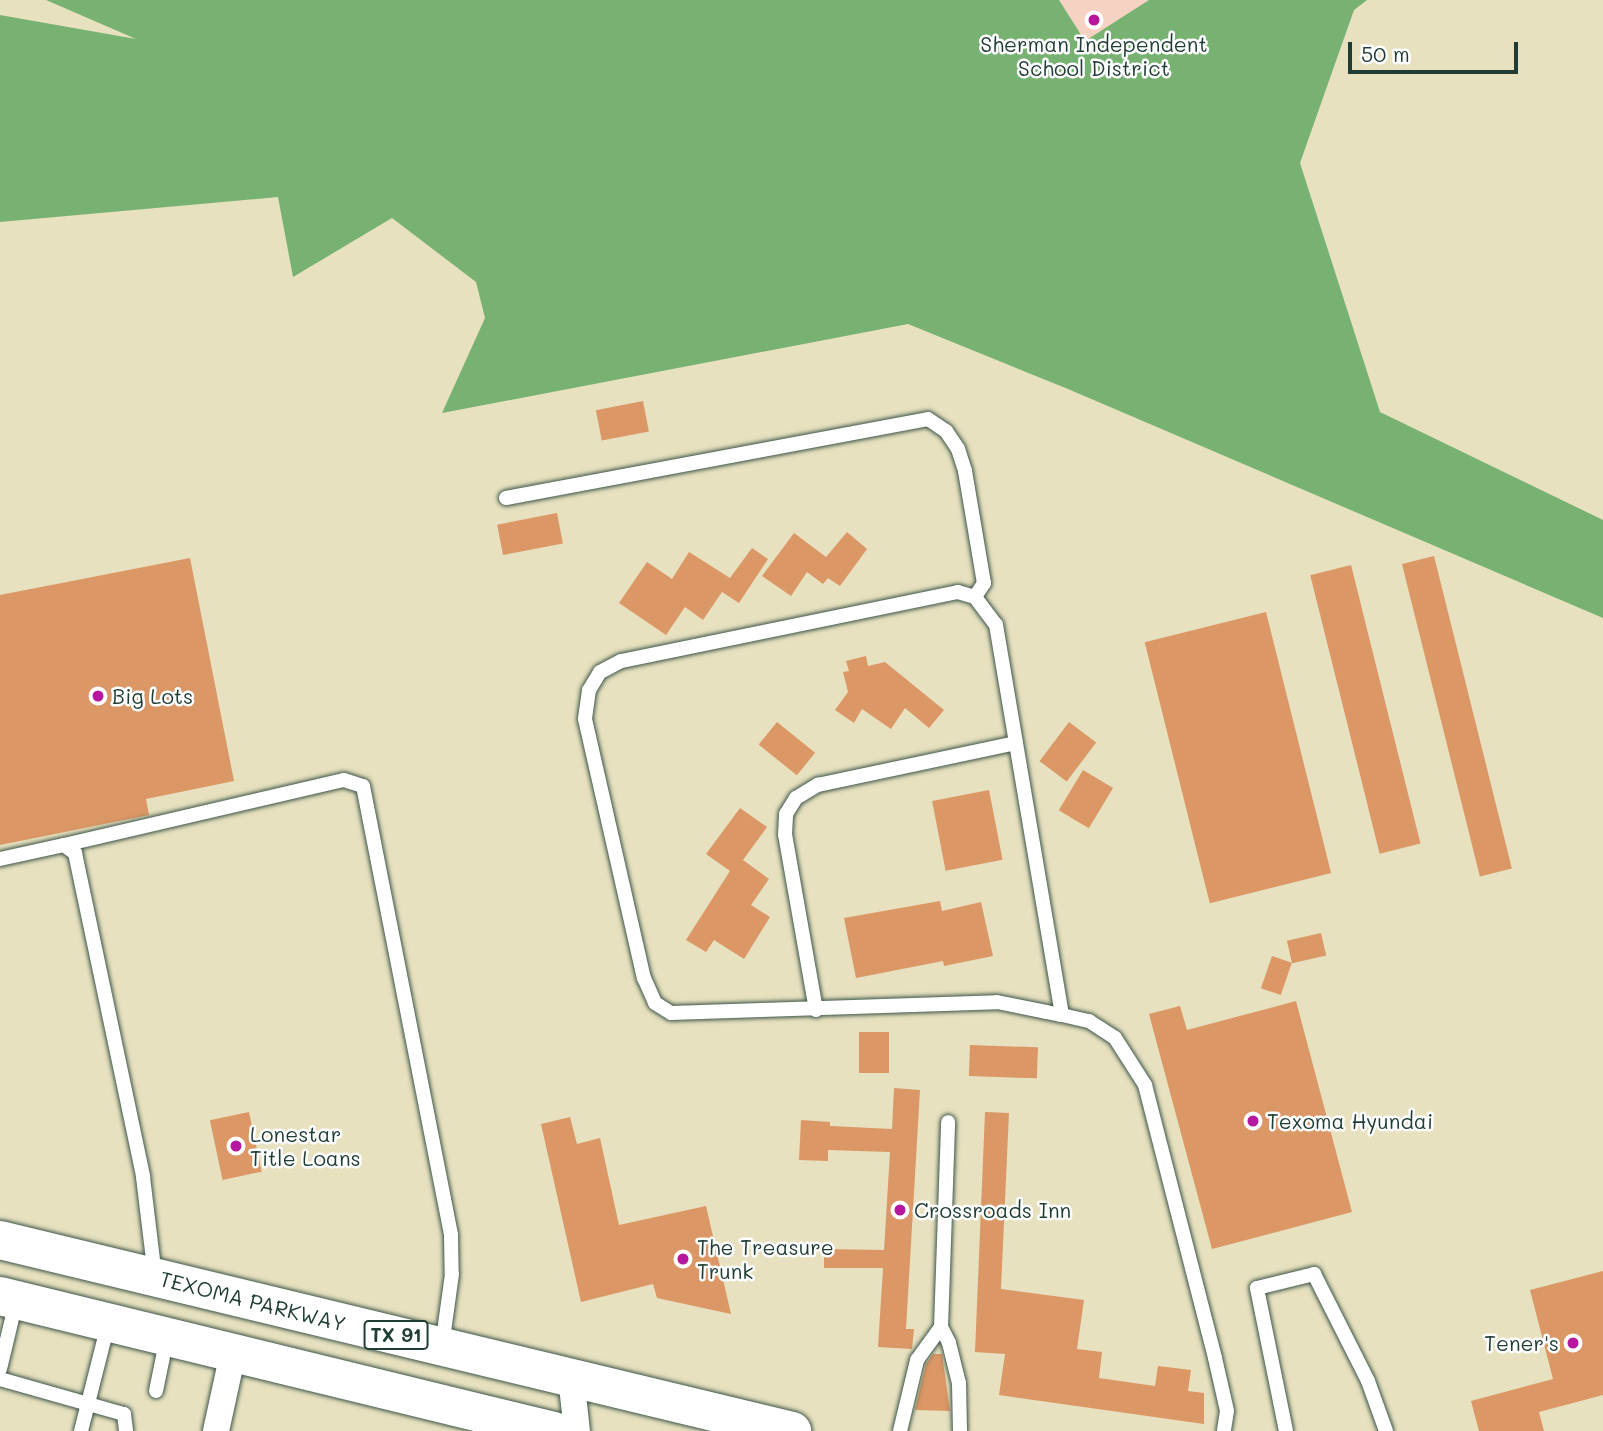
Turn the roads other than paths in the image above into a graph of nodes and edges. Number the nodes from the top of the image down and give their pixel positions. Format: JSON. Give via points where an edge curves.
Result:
{"nodes":[{"id":1,"x":506,"y":498,"type":"dead end"},
{"id":2,"x":975,"y":597,"type":"junction"},
{"id":3,"x":1016,"y":743,"type":"junction"},
{"id":4,"x":64,"y":845,"type":"junction"},
{"id":5,"x":0,"y":859,"type":"edge"},
{"id":6,"x":816,"y":1010,"type":"junction"},
{"id":7,"x":1062,"y":1015,"type":"junction"},
{"id":8,"x":948,"y":1122,"type":"dead end"},
{"id":9,"x":0,"y":1240,"type":"edge"},
{"id":10,"x":155,"y":1277,"type":"junction"},
{"id":11,"x":8,"y":1298,"type":"edge"},
{"id":12,"x":108,"y":1323,"type":"junction"},
{"id":13,"x":941,"y":1326,"type":"junction"},
{"id":14,"x":167,"y":1337,"type":"junction"},
{"id":15,"x":442,"y":1346,"type":"junction"},
{"id":16,"x":233,"y":1353,"type":"junction"},
{"id":17,"x":0,"y":1369,"type":"edge"},
{"id":18,"x":571,"y":1377,"type":"junction"},
{"id":19,"x":0,"y":1378,"type":"edge"},
{"id":20,"x":156,"y":1391,"type":"dead end"},
{"id":21,"x":88,"y":1402,"type":"junction"},
{"id":22,"x":503,"y":1425,"type":"edge"},
{"id":23,"x":81,"y":1431,"type":"edge"},
{"id":24,"x":126,"y":1431,"type":"edge"},
{"id":25,"x":216,"y":1431,"type":"edge"},
{"id":26,"x":554,"y":1431,"type":"edge"},
{"id":27,"x":577,"y":1431,"type":"edge"},
{"id":28,"x":792,"y":1431,"type":"edge"},
{"id":29,"x":900,"y":1431,"type":"edge"},
{"id":30,"x":960,"y":1431,"type":"edge"},
{"id":31,"x":1224,"y":1431,"type":"edge"},
{"id":32,"x":1286,"y":1431,"type":"edge"},
{"id":33,"x":1386,"y":1431,"type":"edge"}],
"edges":[{"from":1,"to":2,"type":"lane","via":[[928,419],[946,431],[965,471],[984,583]]},
{"from":2,"to":3,"type":"lane","via":[[996,625]]},
{"from":2,"to":6,"type":"lane","via":[[958,592],[621,661],[600,672],[589,690],[584,719],[644,978],[655,1003],[671,1013]]},
{"from":3,"to":6,"type":"lane","via":[[818,785],[796,798],[786,814],[785,835]]},
{"from":3,"to":7,"type":"lane"},
{"from":4,"to":5,"type":"lane"},
{"from":4,"to":10,"type":"lane","via":[[75,853],[143,1177]]},
{"from":4,"to":15,"type":"lane","via":[[344,780],[363,786],[451,1234],[452,1274]]},
{"from":6,"to":7,"type":"lane","via":[[997,1002]]},
{"from":7,"to":31,"type":"lane","via":[[1089,1021],[1115,1038],[1145,1085],[1215,1358],[1227,1411]]},
{"from":8,"to":13,"type":"lane"},
{"from":9,"to":10,"type":"main road","name":"TEXOMA PARKWAY","number":"TX 91"},
{"from":10,"to":15,"type":"main road","name":"TEXOMA PARKWAY","number":"TX 91"},
{"from":11,"to":12,"type":"main road"},
{"from":11,"to":17,"type":"lane"},
{"from":12,"to":14,"type":"main road"},
{"from":12,"to":21,"type":"lane"},
{"from":13,"to":29,"type":"lane","via":[[917,1360]]},
{"from":13,"to":30,"type":"lane","via":[[959,1383]]},
{"from":14,"to":16,"type":"main road"},
{"from":14,"to":20,"type":"lane"},
{"from":15,"to":18,"type":"main road","name":"TEXOMA PARKWAY","number":"TX 91"},
{"from":16,"to":22,"type":"main road"},
{"from":16,"to":25,"type":"street"},
{"from":18,"to":27,"type":"street"},
{"from":18,"to":28,"type":"main road","name":"TEXOMA PARKWAY","number":"TX 91"},
{"from":19,"to":21,"type":"lane"},
{"from":21,"to":23,"type":"lane"},
{"from":21,"to":24,"type":"lane","via":[[124,1414]]},
{"from":22,"to":26,"type":"main road"},
{"from":32,"to":33,"type":"lane","via":[[1257,1288],[1314,1274],[1368,1381]]}]}
